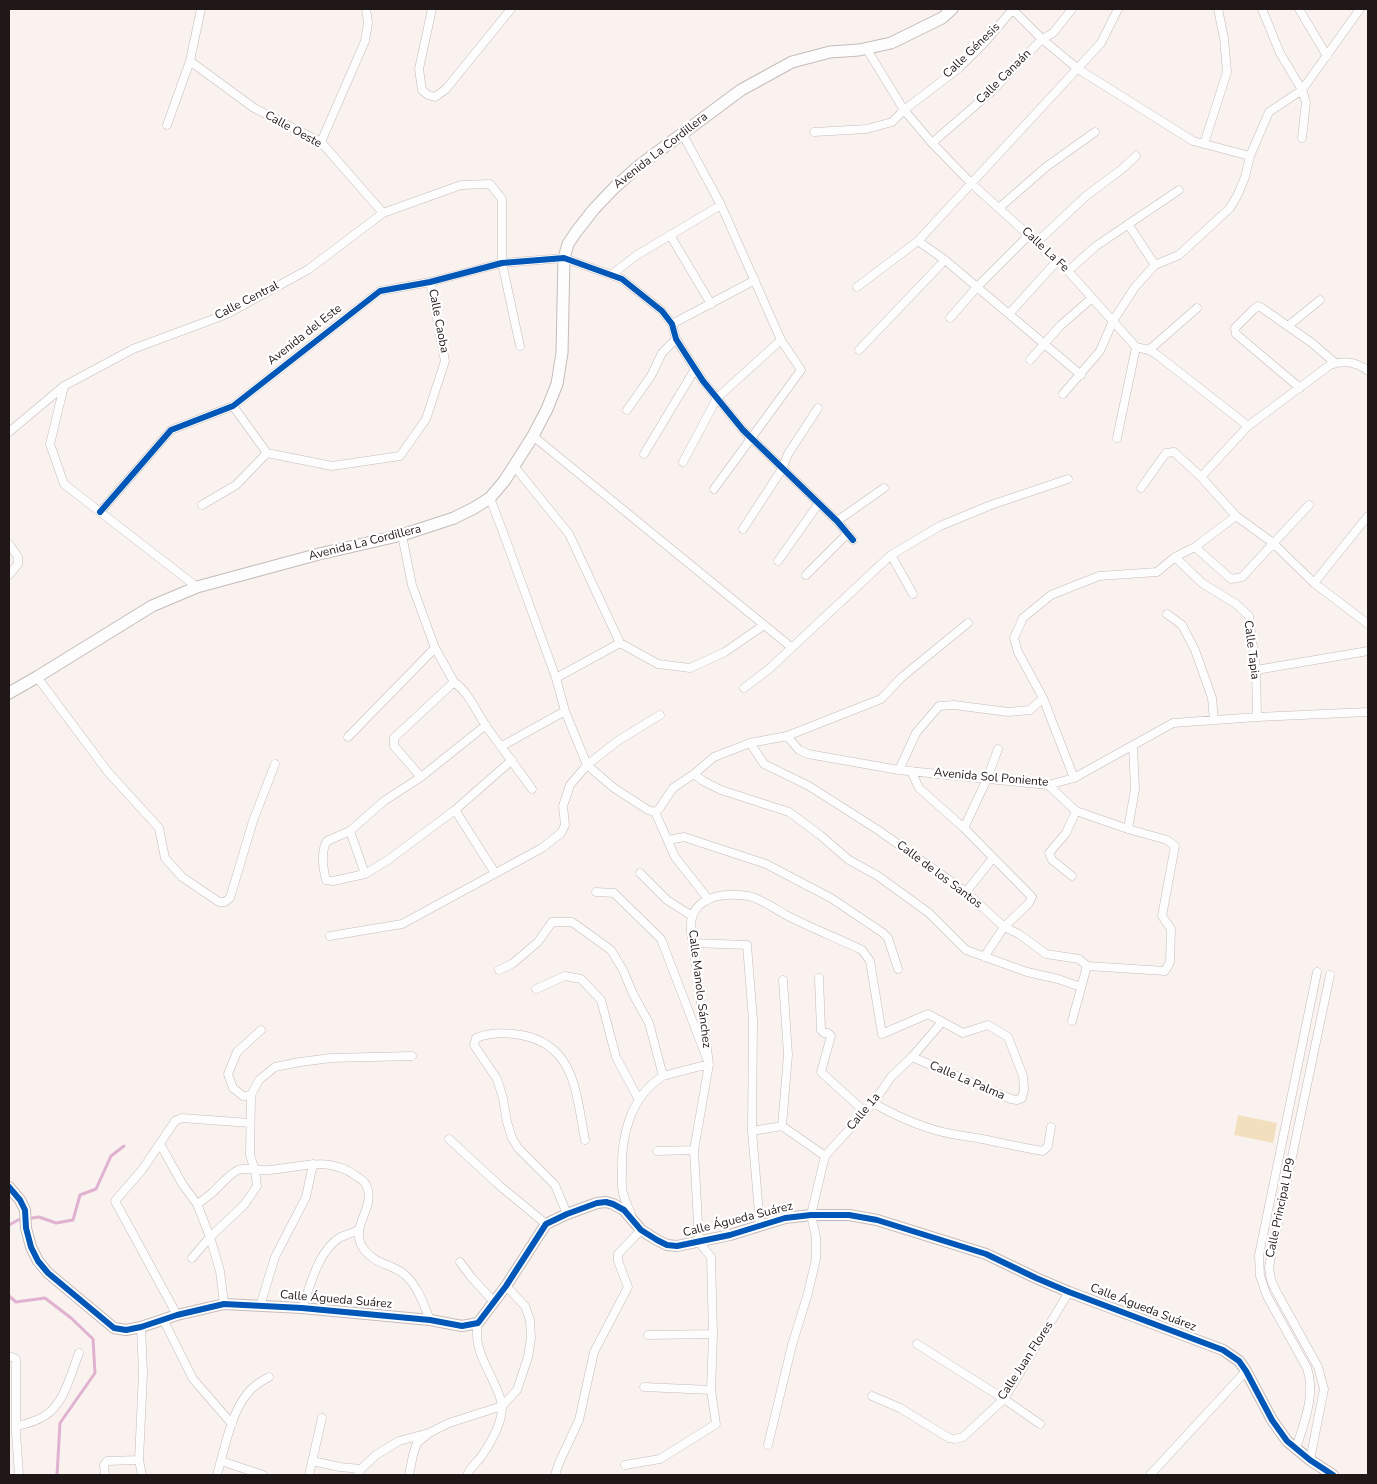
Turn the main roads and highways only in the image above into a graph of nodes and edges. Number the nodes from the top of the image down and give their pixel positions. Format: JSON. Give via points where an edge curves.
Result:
{"nodes":[{"id":1,"x":952,"y":9,"type":"edge"},
{"id":2,"x":9,"y":693,"type":"edge"}],
"edges":[{"from":1,"to":2,"type":"main road","name":"Avenida La Cordillera","via":[[942,18],[891,43],[830,52],[792,62],[741,90],[640,165],[594,209],[572,238],[564,258],[562,353],[557,384],[532,436],[490,498],[454,518],[402,535],[197,586],[152,606]]}]}
